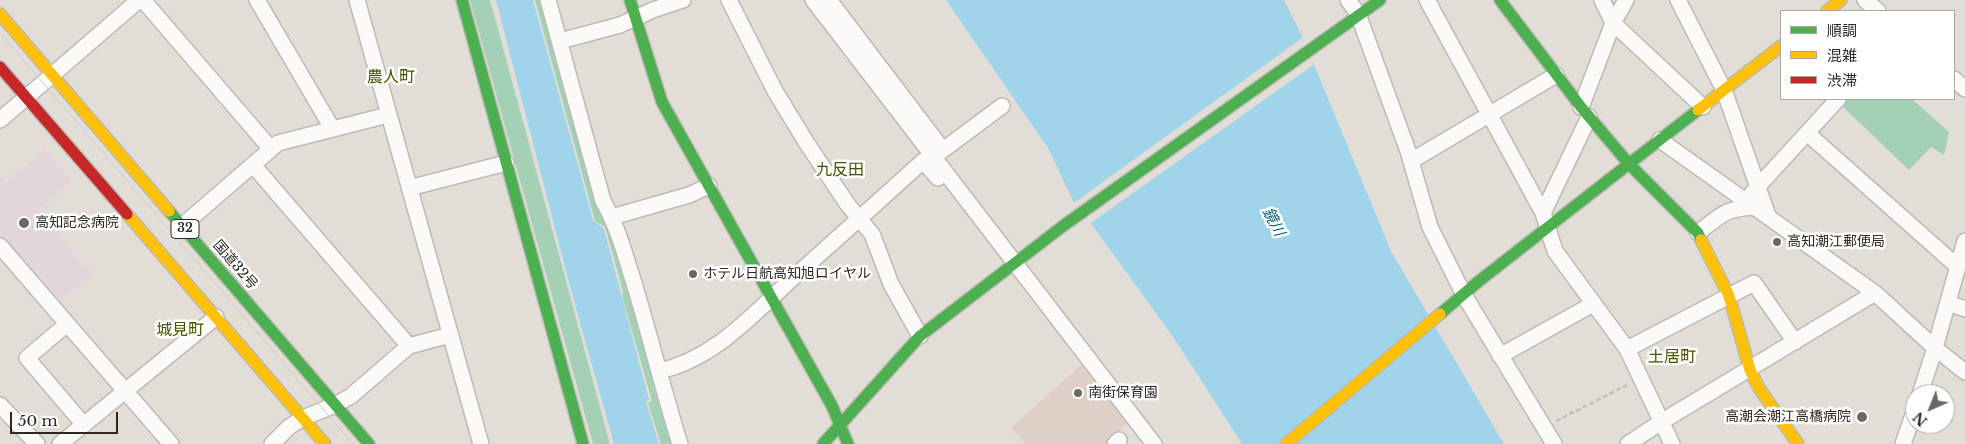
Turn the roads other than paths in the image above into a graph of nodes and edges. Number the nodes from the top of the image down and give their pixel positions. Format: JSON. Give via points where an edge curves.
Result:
{"nodes":[{"id":1,"x":139,"y":0,"type":"edge"},
{"id":2,"x":144,"y":0,"type":"edge"},
{"id":3,"x":256,"y":0,"type":"edge"},
{"id":4,"x":357,"y":0,"type":"edge"},
{"id":5,"x":462,"y":0,"type":"edge"},
{"id":6,"x":548,"y":0,"type":"edge"},
{"id":7,"x":630,"y":0,"type":"edge"},
{"id":8,"x":683,"y":0,"type":"edge"},
{"id":9,"x":729,"y":0,"type":"edge"},
{"id":10,"x":813,"y":0,"type":"edge"},
{"id":11,"x":829,"y":0,"type":"edge"},
{"id":12,"x":1348,"y":0,"type":"edge"},
{"id":13,"x":1380,"y":0,"type":"edge"},
{"id":14,"x":1427,"y":0,"type":"edge"},
{"id":15,"x":1500,"y":0,"type":"edge"},
{"id":16,"x":1602,"y":0,"type":"edge"},
{"id":17,"x":1626,"y":0,"type":"edge"},
{"id":18,"x":1678,"y":0,"type":"edge"},
{"id":19,"x":1842,"y":0,"type":"edge"},
{"id":20,"x":1865,"y":0,"type":"edge"},
{"id":21,"x":1828,"y":10,"type":"edge"},
{"id":22,"x":1877,"y":10,"type":"edge"},
{"id":23,"x":0,"y":14,"type":"edge"},
{"id":24,"x":1358,"y":14,"type":"junction"},
{"id":25,"x":636,"y":17,"type":"junction"},
{"id":26,"x":1613,"y":23,"type":"junction"},
{"id":27,"x":560,"y":41,"type":"junction"},
{"id":28,"x":1780,"y":47,"type":"edge"},
{"id":29,"x":0,"y":67,"type":"edge"},
{"id":30,"x":1556,"y":75,"type":"junction"},
{"id":31,"x":51,"y":76,"type":"junction"},
{"id":32,"x":1955,"y":80,"type":"edge"},
{"id":33,"x":1965,"y":89,"type":"edge"},
{"id":34,"x":1724,"y":90,"type":"junction"},
{"id":35,"x":26,"y":97,"type":"junction"},
{"id":36,"x":1837,"y":100,"type":"edge"},
{"id":37,"x":1002,"y":106,"type":"dead end"},
{"id":38,"x":1703,"y":107,"type":"junction"},
{"id":39,"x":1585,"y":112,"type":"junction"},
{"id":40,"x":388,"y":114,"type":"junction"},
{"id":41,"x":1489,"y":115,"type":"junction"},
{"id":42,"x":0,"y":120,"type":"edge"},
{"id":43,"x":332,"y":128,"type":"junction"},
{"id":44,"x":1808,"y":133,"type":"junction"},
{"id":45,"x":1660,"y":140,"type":"junction"},
{"id":46,"x":271,"y":149,"type":"junction"},
{"id":47,"x":938,"y":153,"type":"junction"},
{"id":48,"x":1411,"y":161,"type":"junction"},
{"id":49,"x":506,"y":163,"type":"junction"},
{"id":50,"x":1629,"y":164,"type":"junction"},
{"id":51,"x":253,"y":165,"type":"junction"},
{"id":52,"x":955,"y":185,"type":"junction"},
{"id":53,"x":709,"y":186,"type":"junction"},
{"id":54,"x":1758,"y":187,"type":"junction"},
{"id":55,"x":409,"y":188,"type":"junction"},
{"id":56,"x":1730,"y":190,"type":"junction"},
{"id":57,"x":1757,"y":208,"type":"junction"},
{"id":58,"x":1724,"y":212,"type":"junction"},
{"id":59,"x":1543,"y":213,"type":"junction"},
{"id":60,"x":612,"y":216,"type":"junction"},
{"id":61,"x":860,"y":218,"type":"junction"},
{"id":62,"x":182,"y":226,"type":"junction"},
{"id":63,"x":1548,"y":229,"type":"junction"},
{"id":64,"x":1698,"y":233,"type":"junction"},
{"id":65,"x":1965,"y":241,"type":"edge"},
{"id":66,"x":0,"y":246,"type":"edge"},
{"id":67,"x":1014,"y":264,"type":"junction"},
{"id":68,"x":1958,"y":267,"type":"junction"},
{"id":69,"x":1875,"y":293,"type":"junction"},
{"id":70,"x":1464,"y":295,"type":"junction"},
{"id":71,"x":1728,"y":296,"type":"junction"},
{"id":72,"x":772,"y":297,"type":"junction"},
{"id":73,"x":1948,"y":303,"type":"junction"},
{"id":74,"x":1593,"y":304,"type":"junction"},
{"id":75,"x":1965,"y":309,"type":"edge"},
{"id":76,"x":216,"y":318,"type":"junction"},
{"id":77,"x":67,"y":324,"type":"junction"},
{"id":78,"x":450,"y":335,"type":"junction"},
{"id":79,"x":920,"y":336,"type":"junction"},
{"id":80,"x":1795,"y":342,"type":"junction"},
{"id":81,"x":409,"y":346,"type":"junction"},
{"id":82,"x":1627,"y":348,"type":"junction"},
{"id":83,"x":1935,"y":348,"type":"junction"},
{"id":84,"x":1500,"y":356,"type":"junction"},
{"id":85,"x":1750,"y":370,"type":"junction"},
{"id":86,"x":659,"y":371,"type":"junction"},
{"id":87,"x":1965,"y":372,"type":"edge"},
{"id":88,"x":1923,"y":384,"type":"edge"},
{"id":89,"x":126,"y":392,"type":"junction"},
{"id":90,"x":0,"y":405,"type":"edge"},
{"id":91,"x":335,"y":405,"type":"junction"},
{"id":92,"x":303,"y":418,"type":"junction"},
{"id":93,"x":1661,"y":422,"type":"junction"},
{"id":94,"x":84,"y":425,"type":"junction"},
{"id":95,"x":840,"y":426,"type":"junction"},
{"id":96,"x":37,"y":444,"type":"edge"},
{"id":97,"x":60,"y":444,"type":"edge"},
{"id":98,"x":171,"y":444,"type":"edge"},
{"id":99,"x":272,"y":444,"type":"edge"},
{"id":100,"x":325,"y":444,"type":"edge"},
{"id":101,"x":369,"y":444,"type":"edge"},
{"id":102,"x":481,"y":444,"type":"edge"},
{"id":103,"x":583,"y":444,"type":"edge"},
{"id":104,"x":680,"y":444,"type":"edge"},
{"id":105,"x":823,"y":444,"type":"edge"},
{"id":106,"x":848,"y":444,"type":"edge"},
{"id":107,"x":1154,"y":444,"type":"edge"},
{"id":108,"x":1286,"y":444,"type":"edge"},
{"id":109,"x":1554,"y":444,"type":"edge"},
{"id":110,"x":1628,"y":444,"type":"edge"},
{"id":111,"x":1672,"y":444,"type":"edge"},
{"id":112,"x":1798,"y":444,"type":"edge"}],
"edges":[{"from":1,"to":31,"type":"street"},
{"from":2,"to":46,"type":"street"},
{"from":3,"to":43,"type":"street"},
{"from":4,"to":40,"type":"street"},
{"from":5,"to":49,"type":"main road"},
{"from":6,"to":27,"type":"street"},
{"from":7,"to":25,"type":"main road"},
{"from":8,"to":25,"type":"street"},
{"from":9,"to":61,"type":"street","via":[[775,91],[832,182]]},
{"from":10,"to":47,"type":"street"},
{"from":11,"to":47,"type":"street"},
{"from":12,"to":24,"type":"street"},
{"from":13,"to":24,"type":"main road"},
{"from":14,"to":41,"type":"street"},
{"from":15,"to":30,"type":"main road"},
{"from":16,"to":26,"type":"street"},
{"from":17,"to":26,"type":"street"},
{"from":18,"to":34,"type":"street"},
{"from":19,"to":21,"type":"main road"},
{"from":20,"to":22,"type":"street"},
{"from":23,"to":31,"type":"main road","name":"国道32号","number":"32"},
{"from":24,"to":48,"type":"street"},
{"from":24,"to":67,"type":"main road"},
{"from":25,"to":27,"type":"street","via":[[620,25]]},
{"from":25,"to":53,"type":"main road","via":[[662,102]]},
{"from":26,"to":38,"type":"street"},
{"from":26,"to":39,"type":"street"},
{"from":27,"to":60,"type":"street","via":[[604,201]]},
{"from":28,"to":34,"type":"main road"},
{"from":29,"to":35,"type":"main road","number":"32"},
{"from":30,"to":39,"type":"main road"},
{"from":30,"to":41,"type":"street"},
{"from":31,"to":35,"type":"street"},
{"from":31,"to":62,"type":"main road","name":"国道32号","number":"32"},
{"from":32,"to":33,"type":"street"},
{"from":34,"to":38,"type":"main road"},
{"from":34,"to":54,"type":"street"},
{"from":35,"to":42,"type":"street"},
{"from":35,"to":76,"type":"main road","number":"32"},
{"from":36,"to":44,"type":"street"},
{"from":37,"to":47,"type":"street"},
{"from":38,"to":45,"type":"main road"},
{"from":39,"to":50,"type":"main road"},
{"from":39,"to":59,"type":"street"},
{"from":40,"to":43,"type":"street"},
{"from":40,"to":55,"type":"street"},
{"from":41,"to":48,"type":"street"},
{"from":41,"to":59,"type":"street"},
{"from":43,"to":46,"type":"street","via":[[278,143]]},
{"from":44,"to":54,"type":"street"},
{"from":44,"to":68,"type":"street"},
{"from":45,"to":50,"type":"main road"},
{"from":45,"to":56,"type":"street"},
{"from":46,"to":51,"type":"street"},
{"from":47,"to":52,"type":"street"},
{"from":48,"to":70,"type":"street","via":[[1430,227]]},
{"from":49,"to":55,"type":"street"},
{"from":49,"to":103,"type":"main road"},
{"from":50,"to":63,"type":"main road"},
{"from":50,"to":64,"type":"main road"},
{"from":51,"to":62,"type":"street"},
{"from":51,"to":81,"type":"street"},
{"from":52,"to":61,"type":"street","via":[[945,187],[923,161]]},
{"from":52,"to":67,"type":"street"},
{"from":53,"to":60,"type":"street","via":[[689,195]]},
{"from":53,"to":72,"type":"main road"},
{"from":54,"to":57,"type":"street"},
{"from":54,"to":57,"type":"street"},
{"from":55,"to":78,"type":"street"},
{"from":56,"to":57,"type":"street"},
{"from":56,"to":58,"type":"street"},
{"from":57,"to":58,"type":"street"},
{"from":57,"to":69,"type":"street"},
{"from":58,"to":64,"type":"street"},
{"from":59,"to":63,"type":"street"},
{"from":60,"to":86,"type":"street"},
{"from":61,"to":72,"type":"street"},
{"from":61,"to":79,"type":"street","via":[[872,234],[891,284]]},
{"from":62,"to":91,"type":"main road","name":"国道32号","number":"32"},
{"from":63,"to":70,"type":"main road"},
{"from":63,"to":74,"type":"street","via":[[1555,251]]},
{"from":64,"to":71,"type":"main road"},
{"from":65,"to":68,"type":"street"},
{"from":66,"to":77,"type":"street"},
{"from":67,"to":79,"type":"main road"},
{"from":67,"to":107,"type":"street"},
{"from":68,"to":73,"type":"street"},
{"from":69,"to":80,"type":"street"},
{"from":69,"to":83,"type":"street"},
{"from":70,"to":84,"type":"street"},
{"from":70,"to":108,"type":"main road"},
{"from":71,"to":80,"type":"street","via":[[1754,283]]},
{"from":71,"to":82,"type":"street"},
{"from":71,"to":85,"type":"main road"},
{"from":72,"to":86,"type":"street","via":[[704,354]]},
{"from":72,"to":95,"type":"main road"},
{"from":73,"to":75,"type":"street"},
{"from":73,"to":83,"type":"street"},
{"from":74,"to":82,"type":"street"},
{"from":74,"to":84,"type":"street"},
{"from":76,"to":89,"type":"street"},
{"from":76,"to":92,"type":"main road","number":"32"},
{"from":77,"to":89,"type":"street"},
{"from":77,"to":94,"type":"street","via":[[27,358]]},
{"from":78,"to":81,"type":"street"},
{"from":78,"to":102,"type":"street"},
{"from":79,"to":95,"type":"main road"},
{"from":80,"to":85,"type":"street"},
{"from":81,"to":91,"type":"street","via":[[351,396]]},
{"from":82,"to":93,"type":"street"},
{"from":83,"to":87,"type":"street"},
{"from":83,"to":88,"type":"street"},
{"from":84,"to":109,"type":"street"},
{"from":85,"to":93,"type":"street"},
{"from":85,"to":112,"type":"main road"},
{"from":86,"to":104,"type":"street"},
{"from":89,"to":94,"type":"street"},
{"from":89,"to":98,"type":"street"},
{"from":90,"to":96,"type":"street"},
{"from":91,"to":92,"type":"street"},
{"from":91,"to":101,"type":"main road","name":"国道32号","number":"32"},
{"from":92,"to":99,"type":"street"},
{"from":92,"to":100,"type":"main road","number":"32"},
{"from":93,"to":110,"type":"street"},
{"from":93,"to":111,"type":"street"},
{"from":94,"to":97,"type":"street"},
{"from":95,"to":105,"type":"main road"},
{"from":95,"to":106,"type":"main road"}]}
